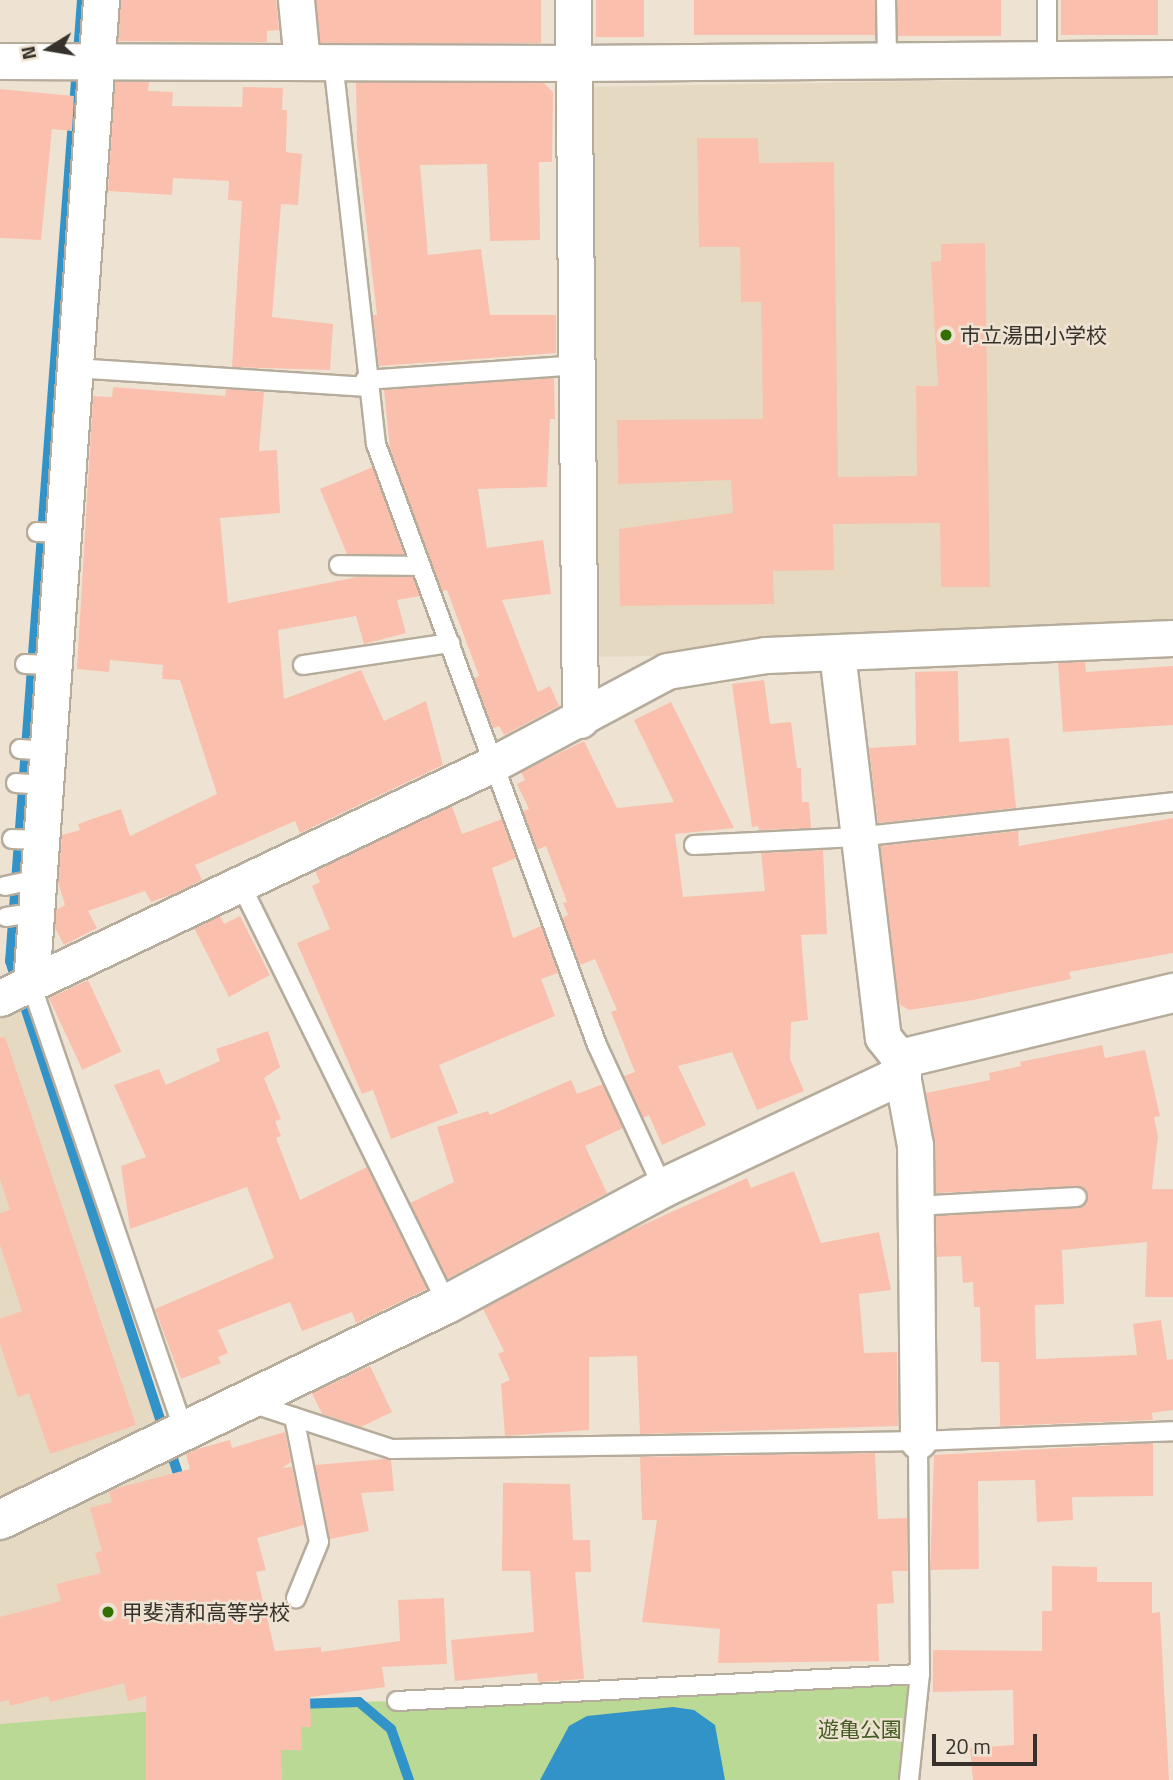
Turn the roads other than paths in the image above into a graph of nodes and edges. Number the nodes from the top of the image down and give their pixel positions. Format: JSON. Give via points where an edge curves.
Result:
{"nodes":[{"id":1,"x":101,"y":0,"type":"edge"},
{"id":2,"x":296,"y":0,"type":"edge"},
{"id":3,"x":573,"y":0,"type":"edge"},
{"id":4,"x":886,"y":0,"type":"edge"},
{"id":5,"x":1047,"y":0,"type":"edge"},
{"id":6,"x":1173,"y":58,"type":"edge"},
{"id":7,"x":1047,"y":59,"type":"junction"},
{"id":8,"x":887,"y":60,"type":"junction"},
{"id":9,"x":0,"y":61,"type":"edge"},
{"id":10,"x":86,"y":61,"type":"junction"},
{"id":11,"x":317,"y":61,"type":"junction"},
{"id":12,"x":574,"y":63,"type":"junction"},
{"id":13,"x":578,"y":366,"type":"junction"},
{"id":14,"x":74,"y":368,"type":"junction"},
{"id":15,"x":366,"y":384,"type":"junction"},
{"id":16,"x":339,"y":565,"type":"dead end"},
{"id":17,"x":421,"y":566,"type":"junction"},
{"id":18,"x":1173,"y":638,"type":"edge"},
{"id":19,"x":450,"y":643,"type":"junction"},
{"id":20,"x":837,"y":653,"type":"junction"},
{"id":21,"x":303,"y":665,"type":"dead end"},
{"id":22,"x":580,"y":719,"type":"junction"},
{"id":23,"x":495,"y":763,"type":"junction"},
{"id":24,"x":1173,"y":802,"type":"edge"},
{"id":25,"x":857,"y":837,"type":"junction"},
{"id":26,"x":694,"y":845,"type":"dead end"},
{"id":27,"x":241,"y":885,"type":"junction"},
{"id":28,"x":20,"y":989,"type":"edge"},
{"id":29,"x":1173,"y":993,"type":"edge"},
{"id":30,"x":901,"y":1067,"type":"junction"},
{"id":31,"x":663,"y":1188,"type":"junction"},
{"id":32,"x":1077,"y":1197,"type":"dead end"},
{"id":33,"x":915,"y":1206,"type":"junction"},
{"id":34,"x":447,"y":1304,"type":"junction"},
{"id":35,"x":241,"y":1400,"type":"junction"},
{"id":36,"x":294,"y":1418,"type":"junction"},
{"id":37,"x":1173,"y":1431,"type":"edge"},
{"id":38,"x":172,"y":1434,"type":"junction"},
{"id":39,"x":918,"y":1441,"type":"junction"},
{"id":40,"x":0,"y":1520,"type":"edge"},
{"id":41,"x":296,"y":1598,"type":"dead end"},
{"id":42,"x":920,"y":1674,"type":"junction"},
{"id":43,"x":397,"y":1701,"type":"dead end"},
{"id":44,"x":909,"y":1780,"type":"edge"}],
"edges":[{"from":1,"to":10,"type":"street"},
{"from":2,"to":11,"type":"street"},
{"from":3,"to":12,"type":"street"},
{"from":4,"to":8,"type":"lane"},
{"from":5,"to":7,"type":"lane"},
{"from":6,"to":7,"type":"street"},
{"from":7,"to":8,"type":"street"},
{"from":8,"to":12,"type":"street"},
{"from":9,"to":10,"type":"street"},
{"from":10,"to":11,"type":"street"},
{"from":10,"to":14,"type":"street","via":[[72,239]]},
{"from":11,"to":12,"type":"street"},
{"from":11,"to":15,"type":"lane"},
{"from":12,"to":13,"type":"street"},
{"from":13,"to":15,"type":"lane"},
{"from":13,"to":22,"type":"street"},
{"from":14,"to":15,"type":"lane"},
{"from":14,"to":28,"type":"street","via":[[50,532],[22,898]]},
{"from":15,"to":17,"type":"lane","via":[[376,444]]},
{"from":16,"to":17,"type":"lane"},
{"from":17,"to":19,"type":"lane"},
{"from":18,"to":20,"type":"street"},
{"from":19,"to":21,"type":"lane"},
{"from":19,"to":23,"type":"lane"},
{"from":20,"to":22,"type":"street","via":[[766,655],[667,671]]},
{"from":20,"to":25,"type":"street"},
{"from":22,"to":23,"type":"street"},
{"from":23,"to":27,"type":"street"},
{"from":23,"to":31,"type":"lane","via":[[597,1045]]},
{"from":24,"to":25,"type":"lane"},
{"from":25,"to":26,"type":"lane"},
{"from":25,"to":30,"type":"street","via":[[883,1037]]},
{"from":27,"to":28,"type":"street"},
{"from":27,"to":34,"type":"lane"},
{"from":28,"to":38,"type":"lane"},
{"from":29,"to":30,"type":"street"},
{"from":30,"to":31,"type":"street"},
{"from":30,"to":33,"type":"street","via":[[915,1145]]},
{"from":31,"to":34,"type":"street"},
{"from":32,"to":33,"type":"lane"},
{"from":33,"to":39,"type":"street"},
{"from":34,"to":35,"type":"street"},
{"from":35,"to":36,"type":"lane"},
{"from":35,"to":38,"type":"street"},
{"from":36,"to":39,"type":"lane","via":[[392,1449]]},
{"from":36,"to":41,"type":"lane","via":[[319,1542]]},
{"from":37,"to":39,"type":"lane"},
{"from":38,"to":40,"type":"street"},
{"from":39,"to":42,"type":"lane"},
{"from":42,"to":43,"type":"lane"},
{"from":42,"to":44,"type":"lane"}]}
